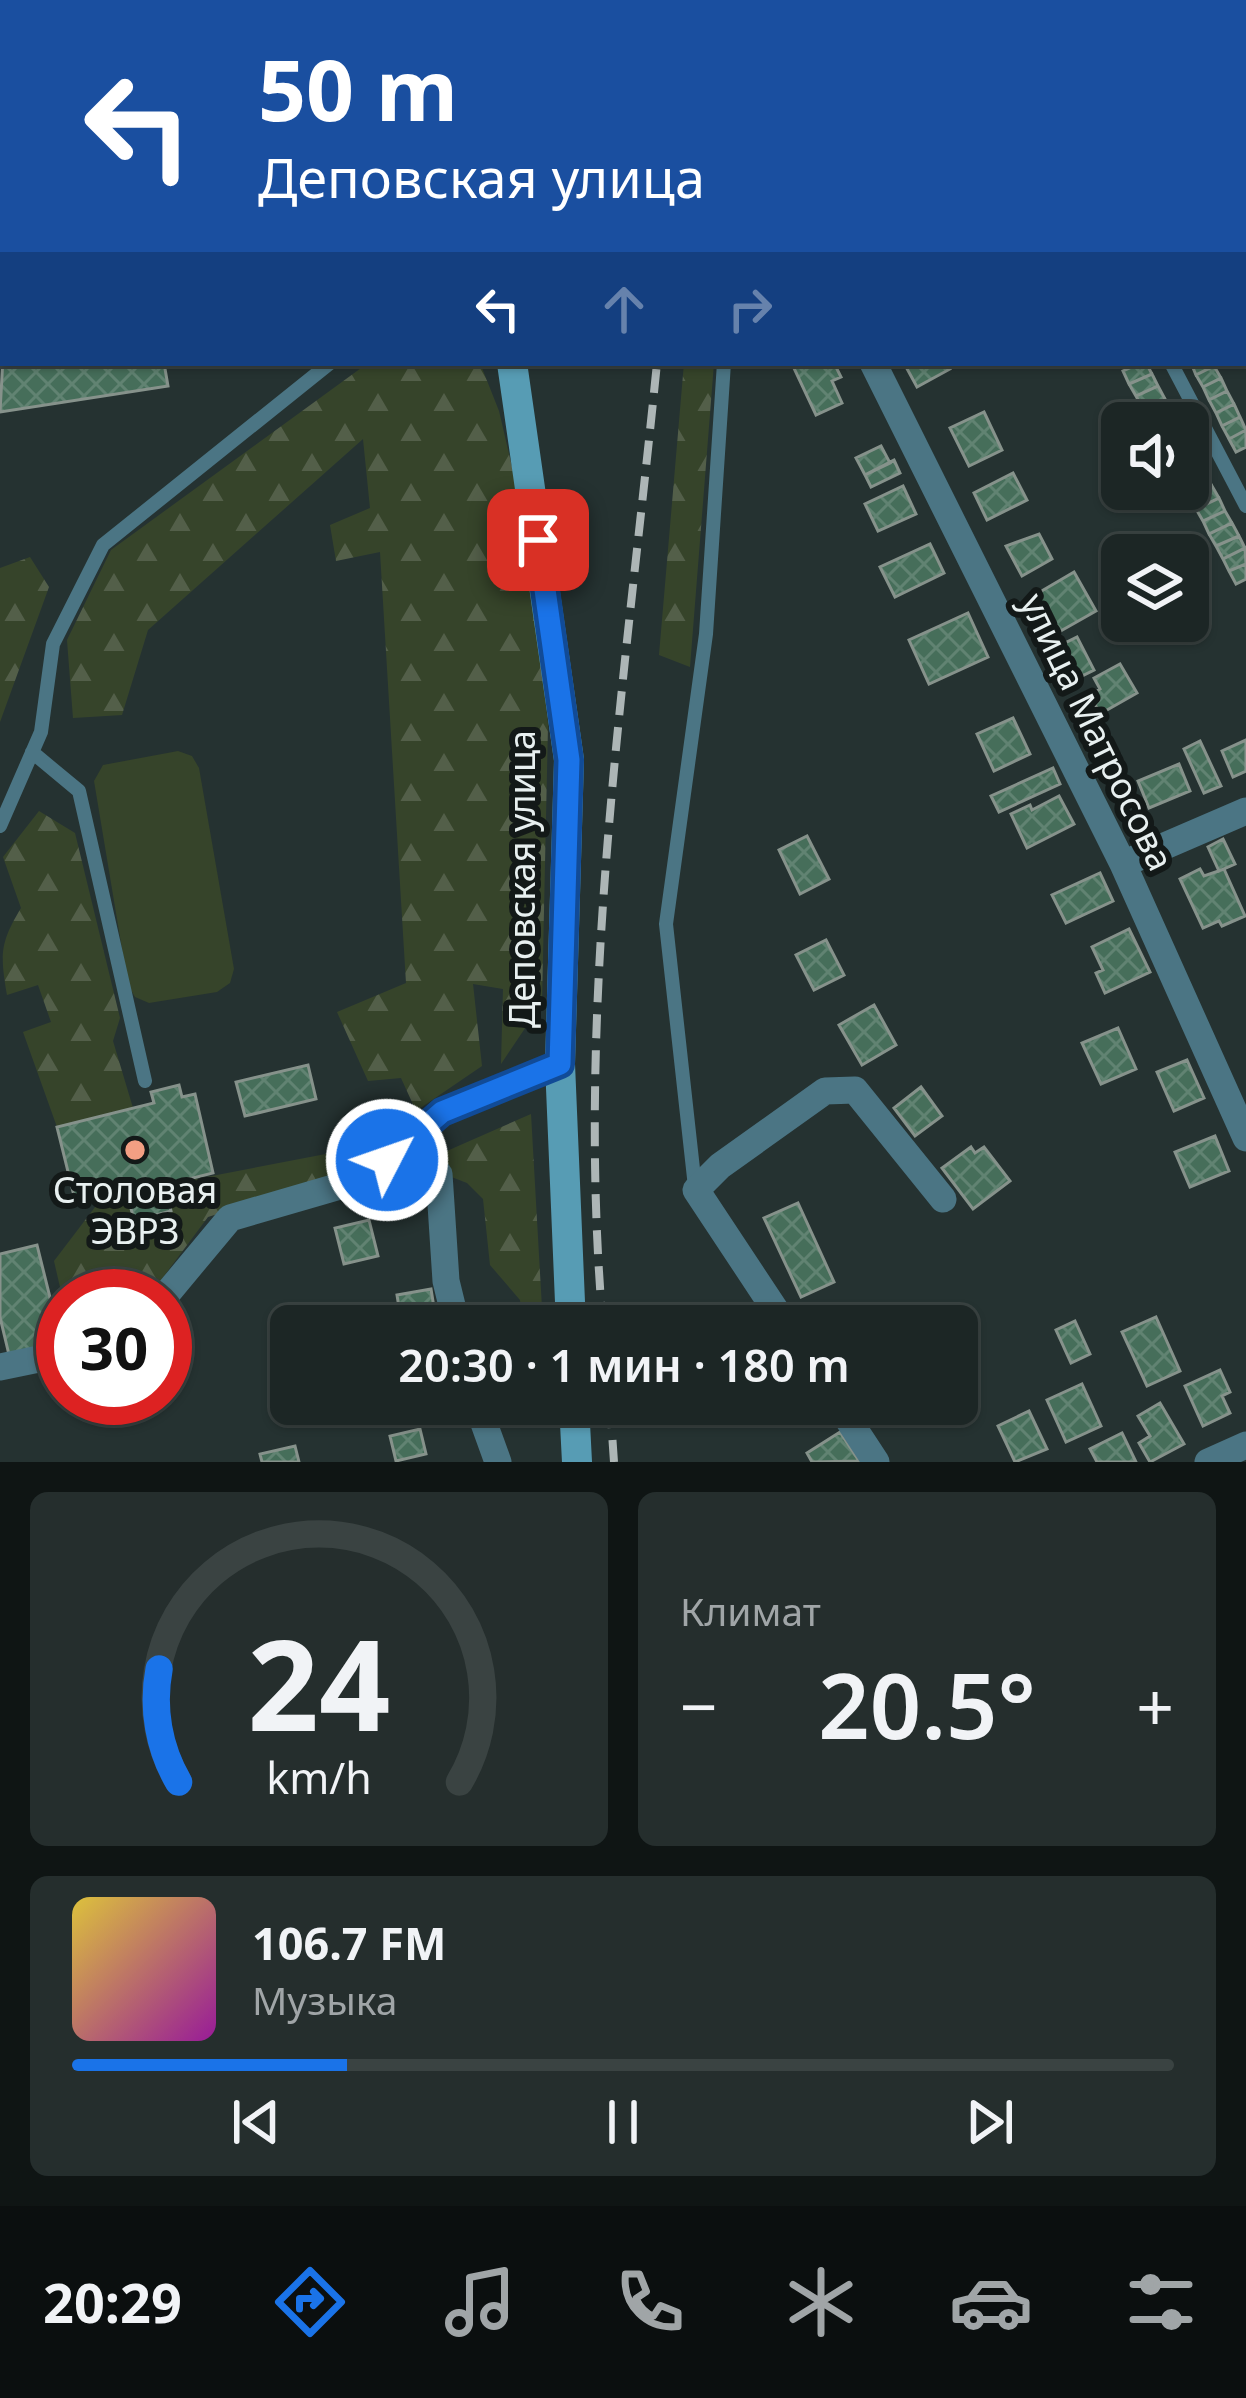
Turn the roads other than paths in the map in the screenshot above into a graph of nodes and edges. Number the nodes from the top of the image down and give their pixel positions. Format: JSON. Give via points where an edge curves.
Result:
{"nodes":[{"id":1,"x":326,"y":366,"type":"edge"},
{"id":2,"x":512,"y":366,"type":"edge"},
{"id":3,"x":724,"y":366,"type":"edge"},
{"id":4,"x":874,"y":366,"type":"edge"},
{"id":5,"x":1173,"y":366,"type":"edge"},
{"id":6,"x":1246,"y":506,"type":"edge"},
{"id":7,"x":32,"y":752,"type":"junction"},
{"id":8,"x":1246,"y":811,"type":"edge"},
{"id":9,"x":0,"y":826,"type":"edge"},
{"id":10,"x":1123,"y":864,"type":"junction"},
{"id":11,"x":560,"y":1064,"type":"junction"},
{"id":12,"x":145,"y":1081,"type":"dead end"},
{"id":13,"x":1246,"y":1138,"type":"edge"},
{"id":14,"x":409,"y":1141,"type":"junction"},
{"id":15,"x":695,"y":1190,"type":"junction"},
{"id":16,"x":943,"y":1198,"type":"dead end"},
{"id":17,"x":188,"y":1269,"type":"edge"},
{"id":18,"x":452,"y":1305,"type":"edge"},
{"id":19,"x":570,"y":1305,"type":"edge"},
{"id":20,"x":772,"y":1305,"type":"edge"},
{"id":21,"x":36,"y":1360,"type":"edge"},
{"id":22,"x":0,"y":1367,"type":"edge"},
{"id":23,"x":485,"y":1425,"type":"edge"},
{"id":24,"x":575,"y":1425,"type":"edge"},
{"id":25,"x":852,"y":1425,"type":"edge"},
{"id":26,"x":498,"y":1462,"type":"edge"},
{"id":27,"x":577,"y":1462,"type":"edge"},
{"id":28,"x":876,"y":1462,"type":"edge"}],
"edges":[{"from":1,"to":7,"type":"lane","via":[[103,545],[53,644]]},
{"from":2,"to":11,"type":"street","name":"Деповская улица","via":[[569,760]]},
{"from":3,"to":15,"type":"lane","via":[[706,634],[666,924]]},
{"from":4,"to":10,"type":"street","name":"улица Матросова"},
{"from":5,"to":6,"type":"lane"},
{"from":7,"to":9,"type":"lane"},
{"from":7,"to":12,"type":"lane","via":[[79,791]]},
{"from":8,"to":10,"type":"street"},
{"from":10,"to":13,"type":"street","name":"улица Матросова"},
{"from":11,"to":14,"type":"street","via":[[442,1112]]},
{"from":11,"to":19,"type":"street","name":"Деповская улица"},
{"from":14,"to":17,"type":"street","via":[[364,1179],[230,1218]]},
{"from":14,"to":18,"type":"street","via":[[440,1174]]},
{"from":15,"to":16,"type":"street","via":[[825,1091],[855,1090]]},
{"from":15,"to":20,"type":"street"},
{"from":21,"to":22,"type":"street"},
{"from":23,"to":26,"type":"street"},
{"from":24,"to":27,"type":"street"},
{"from":25,"to":28,"type":"street"}]}
